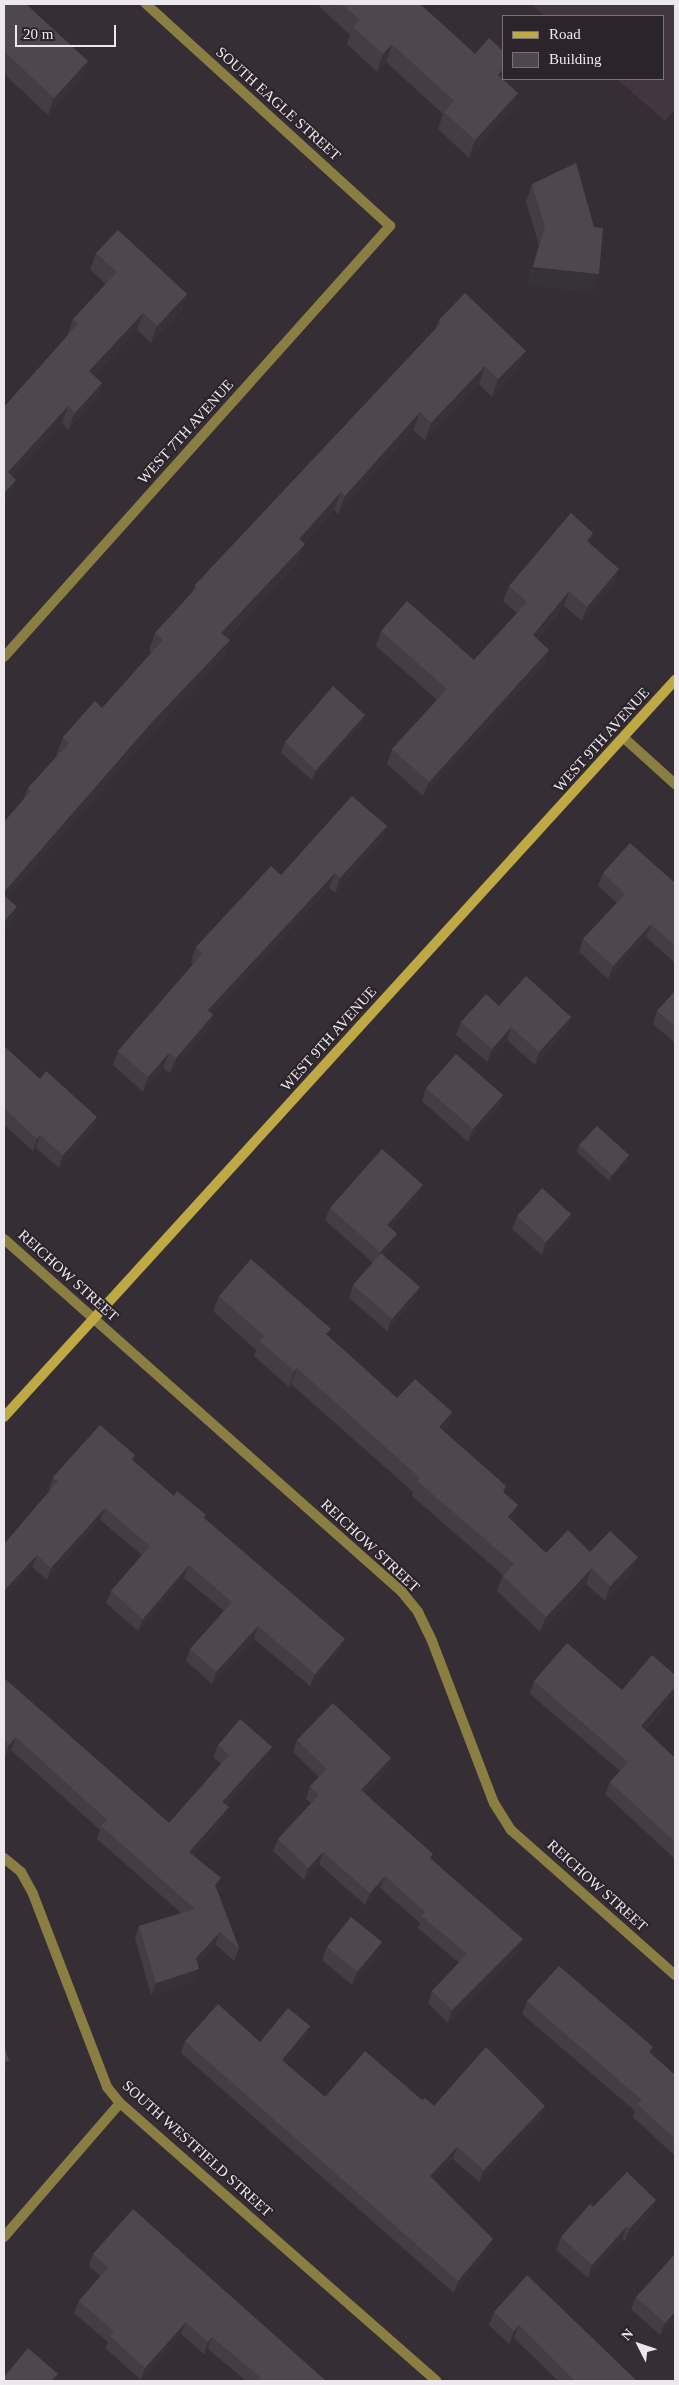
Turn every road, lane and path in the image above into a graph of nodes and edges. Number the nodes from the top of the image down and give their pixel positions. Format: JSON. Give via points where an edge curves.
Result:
{"nodes":[{"id":1,"x":146,"y":4,"type":"edge"},
{"id":2,"x":390,"y":226,"type":"joint"},
{"id":3,"x":4,"y":657,"type":"edge"},
{"id":4,"x":675,"y":680,"type":"edge"},
{"id":5,"x":624,"y":738,"type":"junction"},
{"id":6,"x":675,"y":784,"type":"edge"},
{"id":7,"x":4,"y":1239,"type":"edge"},
{"id":8,"x":93,"y":1318,"type":"junction"},
{"id":9,"x":4,"y":1417,"type":"edge"},
{"id":10,"x":4,"y":1858,"type":"edge"},
{"id":11,"x":675,"y":1975,"type":"edge"},
{"id":12,"x":120,"y":2103,"type":"junction"},
{"id":13,"x":4,"y":2237,"type":"edge"},
{"id":14,"x":436,"y":2381,"type":"edge"}],
"edges":[{"from":1,"to":2,"type":"street","name":"SOUTH EAGLE STREET"},
{"from":2,"to":3,"type":"street","name":"WEST 7TH AVENUE"},
{"from":4,"to":5,"type":"main road","name":"WEST 9TH AVENUE"},
{"from":5,"to":6,"type":"street"},
{"from":5,"to":8,"type":"main road","name":"WEST 9TH AVENUE"},
{"from":7,"to":8,"type":"street","name":"REICHOW STREET"},
{"from":8,"to":9,"type":"main road","name":"WEST 9TH AVENUE"},
{"from":8,"to":11,"type":"street","name":"REICHOW STREET","via":[[402,1592],[418,1612],[432,1641],[494,1803],[511,1830]]},
{"from":10,"to":12,"type":"street","name":"SOUTH WESTFIELD STREET","via":[[21,1872],[33,1894],[107,2087]]},
{"from":12,"to":13,"type":"street"},
{"from":12,"to":14,"type":"street","name":"SOUTH WESTFIELD STREET"}]}
